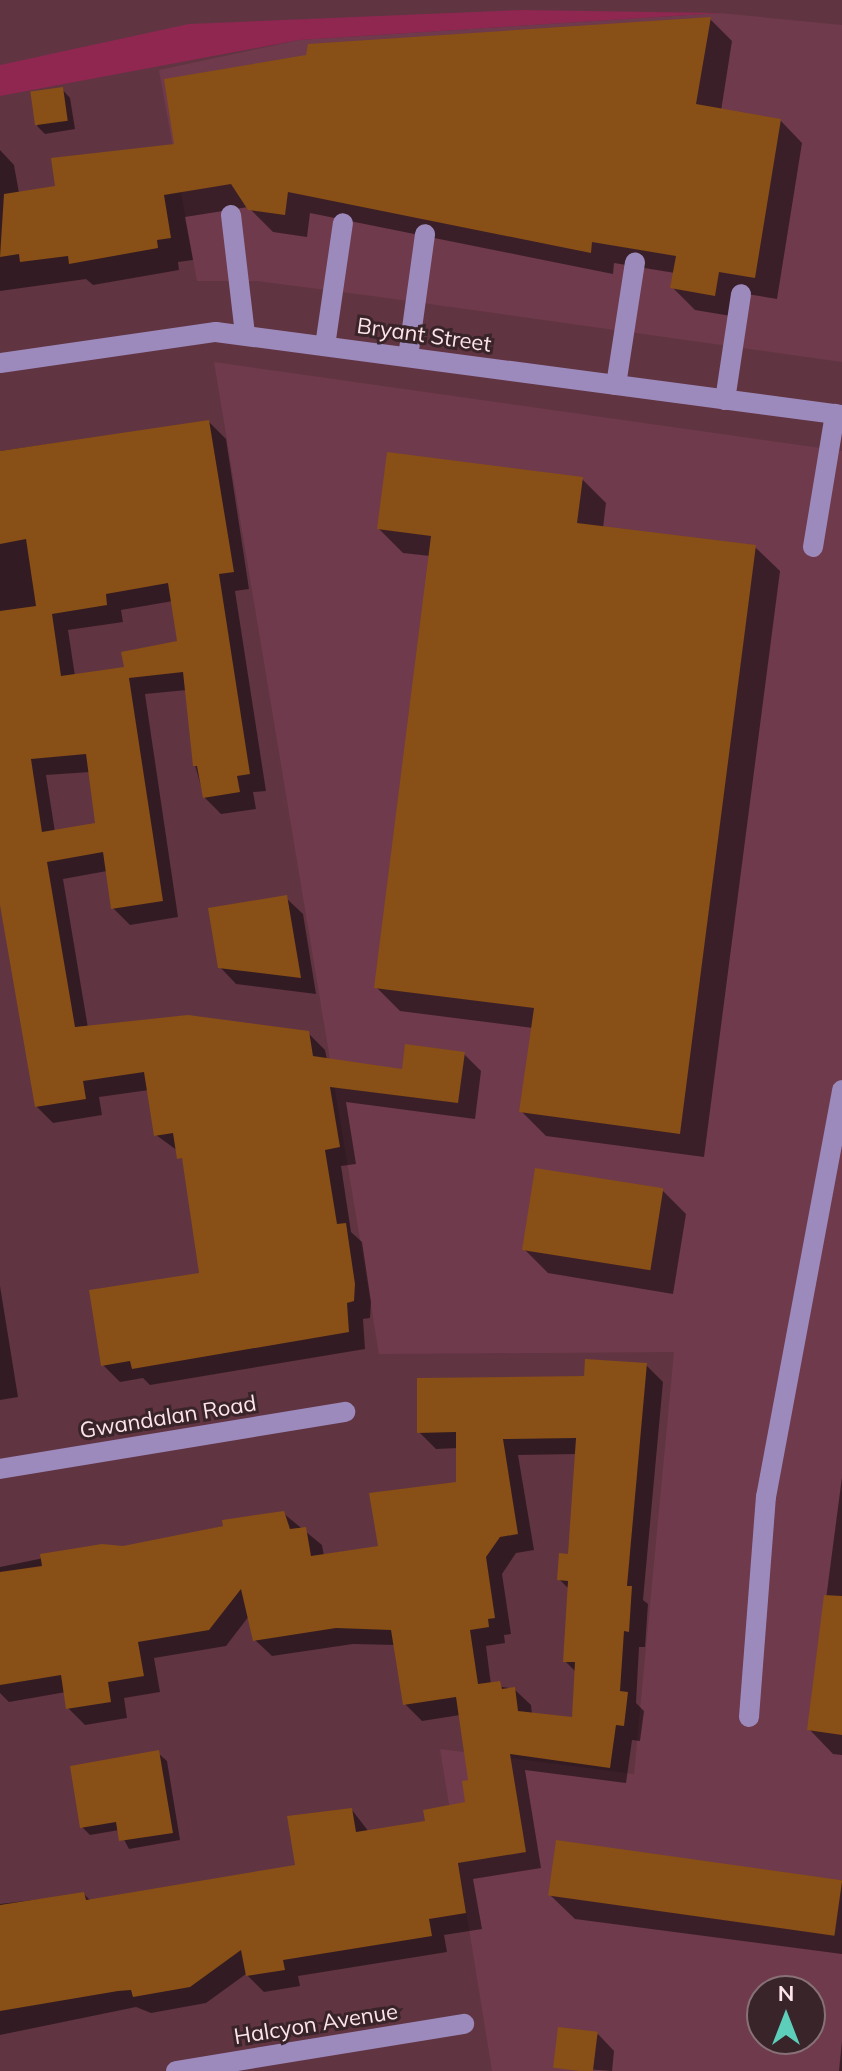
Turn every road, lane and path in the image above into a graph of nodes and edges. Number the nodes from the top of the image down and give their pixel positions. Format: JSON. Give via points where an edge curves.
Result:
{"nodes":[{"id":1,"x":231,"y":215,"type":"dead end"},
{"id":2,"x":343,"y":223,"type":"dead end"},
{"id":3,"x":425,"y":234,"type":"dead end"},
{"id":4,"x":635,"y":262,"type":"dead end"},
{"id":5,"x":741,"y":294,"type":"dead end"},
{"id":6,"x":245,"y":335,"type":"junction"},
{"id":7,"x":325,"y":346,"type":"junction"},
{"id":8,"x":408,"y":357,"type":"junction"},
{"id":9,"x":0,"y":363,"type":"edge"},
{"id":10,"x":616,"y":385,"type":"junction"},
{"id":11,"x":725,"y":400,"type":"junction"},
{"id":12,"x":838,"y":414,"type":"edge"},
{"id":13,"x":813,"y":547,"type":"dead end"},
{"id":14,"x":842,"y":1090,"type":"edge"},
{"id":15,"x":345,"y":1412,"type":"dead end"},
{"id":16,"x":0,"y":1469,"type":"edge"},
{"id":17,"x":749,"y":1717,"type":"dead end"},
{"id":18,"x":464,"y":2024,"type":"dead end"},
{"id":19,"x":176,"y":2071,"type":"edge"}],
"edges":[{"from":1,"to":6,"type":"street"},
{"from":2,"to":7,"type":"street"},
{"from":3,"to":8,"type":"street"},
{"from":4,"to":10,"type":"street"},
{"from":5,"to":11,"type":"street"},
{"from":6,"to":7,"type":"street","name":"Bryant Street"},
{"from":6,"to":9,"type":"street","name":"Bryant Street","via":[[172,335]]},
{"from":7,"to":8,"type":"street","name":"Bryant Street"},
{"from":8,"to":10,"type":"street","name":"Bryant Street"},
{"from":10,"to":11,"type":"street","name":"Bryant Street"},
{"from":11,"to":12,"type":"street","name":"Bryant Street"},
{"from":12,"to":13,"type":"street"},
{"from":14,"to":17,"type":"street","via":[[766,1497]]},
{"from":15,"to":16,"type":"street","name":"Gwandalan Road"},
{"from":18,"to":19,"type":"street","name":"Halcyon Avenue"}]}
